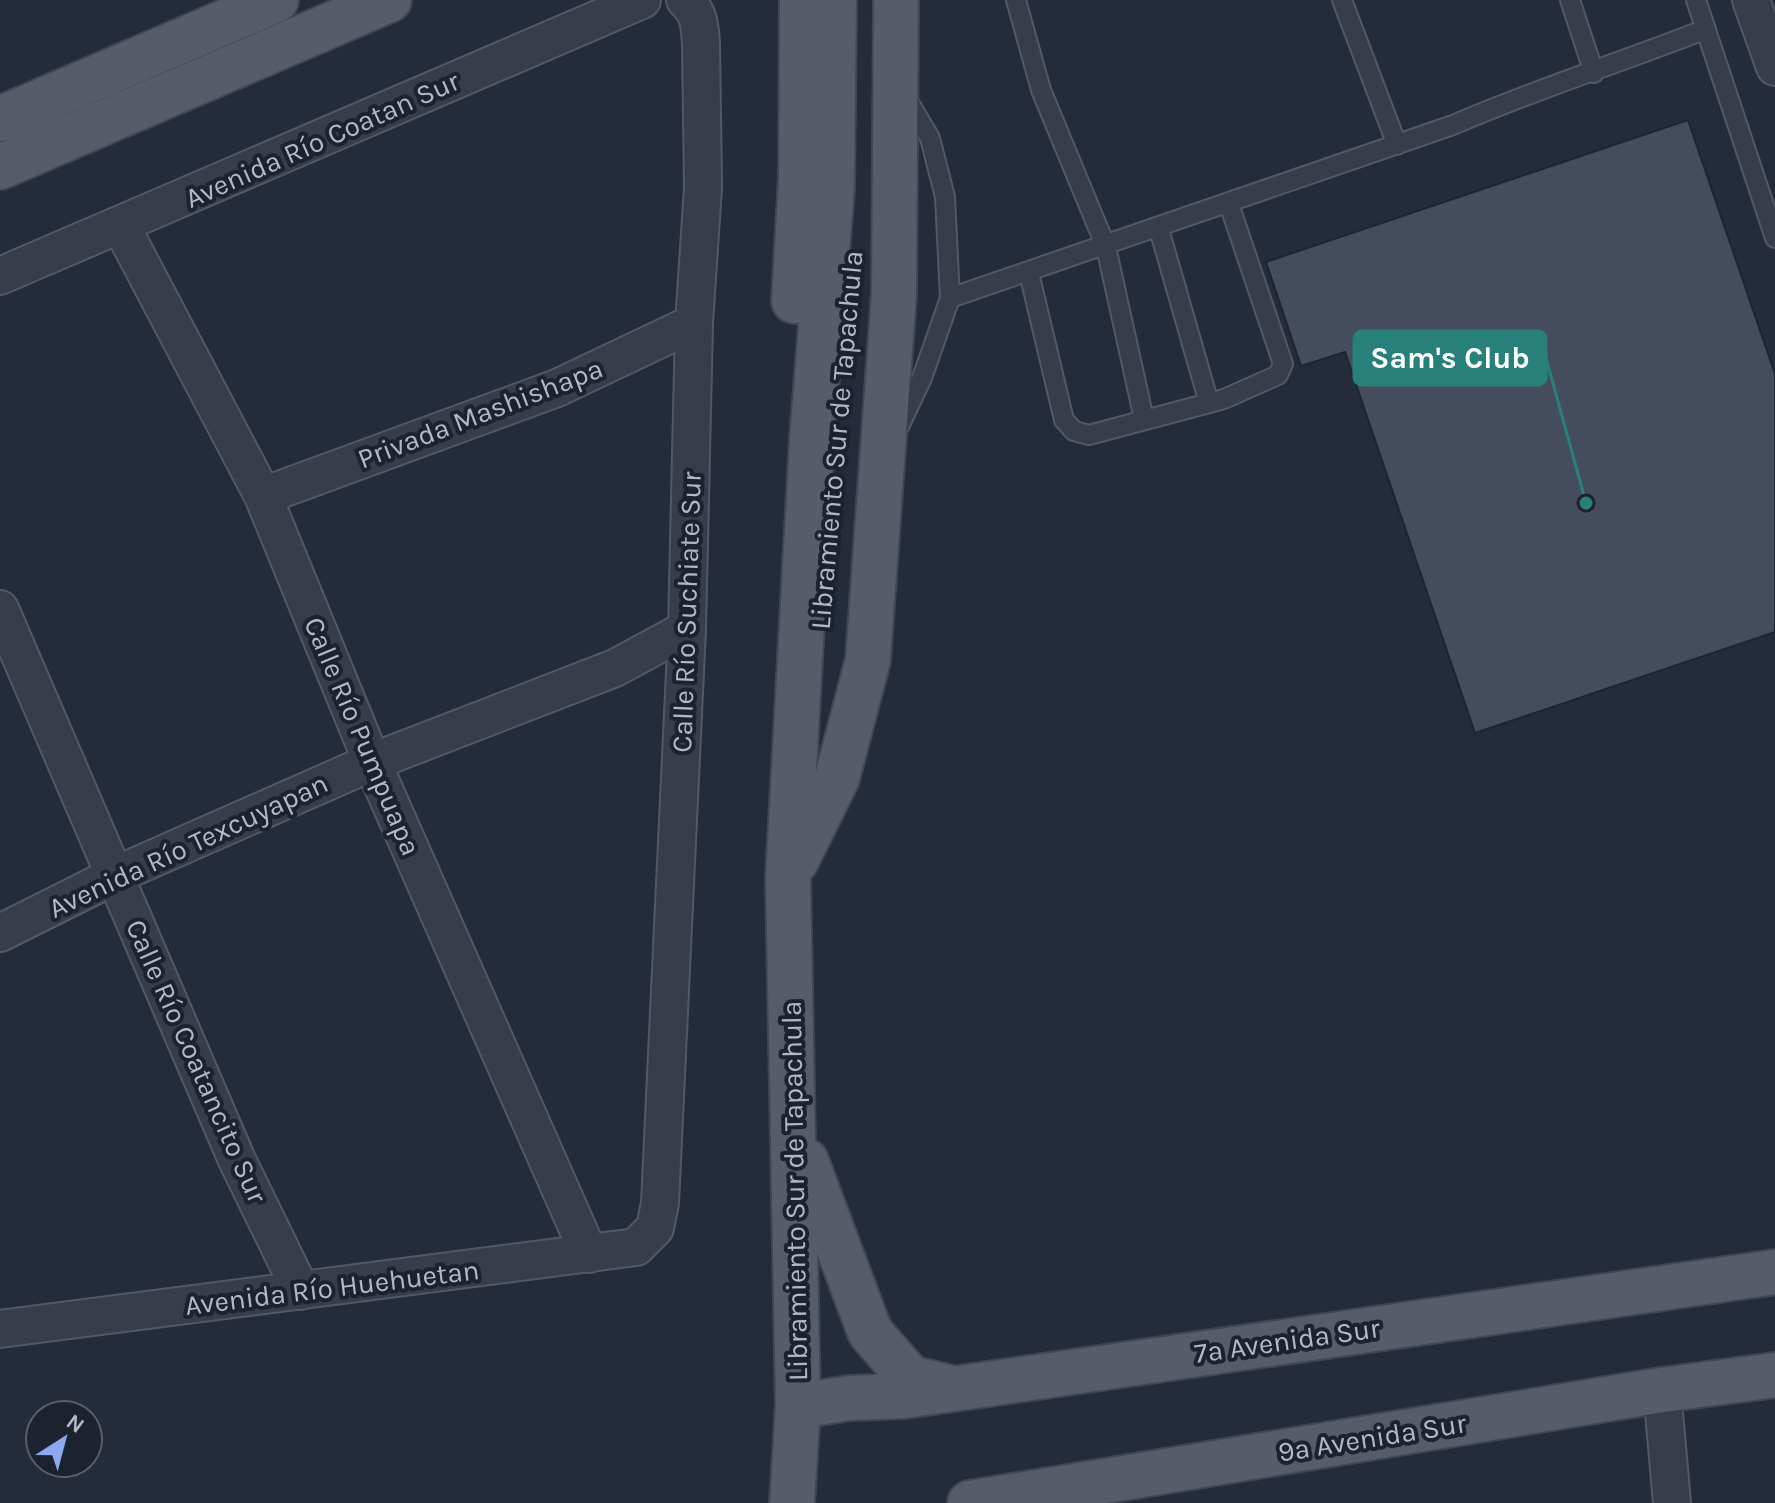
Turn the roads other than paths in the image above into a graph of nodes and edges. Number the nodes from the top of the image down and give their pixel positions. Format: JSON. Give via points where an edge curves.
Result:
{"nodes":[{"id":1,"x":276,"y":0,"type":"edge"},
{"id":2,"x":389,"y":0,"type":"edge"},
{"id":3,"x":642,"y":0,"type":"edge"},
{"id":4,"x":685,"y":0,"type":"edge"},
{"id":5,"x":802,"y":0,"type":"edge"},
{"id":6,"x":834,"y":0,"type":"edge"},
{"id":7,"x":862,"y":0,"type":"edge"},
{"id":8,"x":896,"y":0,"type":"edge"},
{"id":9,"x":1016,"y":0,"type":"edge"},
{"id":10,"x":1342,"y":0,"type":"edge"},
{"id":11,"x":1570,"y":0,"type":"edge"},
{"id":12,"x":1696,"y":0,"type":"edge"},
{"id":13,"x":1751,"y":0,"type":"edge"},
{"id":14,"x":1706,"y":29,"type":"junction"},
{"id":15,"x":1775,"y":67,"type":"edge"},
{"id":16,"x":1594,"y":73,"type":"junction"},
{"id":17,"x":897,"y":83,"type":"junction"},
{"id":18,"x":0,"y":119,"type":"edge"},
{"id":19,"x":1397,"y":145,"type":"junction"},
{"id":20,"x":0,"y":167,"type":"edge"},
{"id":21,"x":1229,"y":204,"type":"junction"},
{"id":22,"x":121,"y":226,"type":"junction"},
{"id":23,"x":1159,"y":229,"type":"junction"},
{"id":24,"x":1775,"y":238,"type":"edge"},
{"id":25,"x":1106,"y":247,"type":"junction"},
{"id":26,"x":1029,"y":273,"type":"junction"},
{"id":27,"x":0,"y":276,"type":"edge"},
{"id":28,"x":950,"y":298,"type":"junction"},
{"id":29,"x":694,"y":323,"type":"junction"},
{"id":30,"x":1209,"y":403,"type":"junction"},
{"id":31,"x":1144,"y":419,"type":"junction"},
{"id":32,"x":881,"y":462,"type":"junction"},
{"id":33,"x":263,"y":496,"type":"junction"},
{"id":34,"x":0,"y":609,"type":"edge"},
{"id":35,"x":687,"y":629,"type":"junction"},
{"id":36,"x":372,"y":762,"type":"junction"},
{"id":37,"x":116,"y":875,"type":"junction"},
{"id":38,"x":788,"y":878,"type":"junction"},
{"id":39,"x":0,"y":933,"type":"edge"},
{"id":40,"x":793,"y":1125,"type":"junction"},
{"id":41,"x":655,"y":1228,"type":"joint"},
{"id":42,"x":589,"y":1254,"type":"junction"},
{"id":43,"x":1775,"y":1272,"type":"edge"},
{"id":44,"x":301,"y":1291,"type":"junction"},
{"id":45,"x":0,"y":1329,"type":"edge"},
{"id":46,"x":1775,"y":1375,"type":"edge"},
{"id":47,"x":958,"y":1389,"type":"junction"},
{"id":48,"x":1662,"y":1390,"type":"junction"},
{"id":49,"x":798,"y":1406,"type":"junction"},
{"id":50,"x":792,"y":1503,"type":"edge"},
{"id":51,"x":970,"y":1503,"type":"edge"},
{"id":52,"x":1672,"y":1503,"type":"edge"}],
"edges":[{"from":1,"to":18,"type":"main road"},
{"from":2,"to":20,"type":"main road"},
{"from":3,"to":22,"type":"street","name":"Avenida Río Coatan Sur"},
{"from":4,"to":29,"type":"street","name":"Calle Río Suchiate Sur","via":[[699,21],[701,44],[703,188]]},
{"from":5,"to":38,"type":"main road","via":[[801,177],[779,666]]},
{"from":6,"to":38,"type":"main road","name":"Libramiento Sur de Tapachula","via":[[832,188]]},
{"from":7,"to":38,"type":"main road","name":"Libramiento Sur de Tapachula","via":[[856,200],[834,410],[819,645]]},
{"from":8,"to":17,"type":"main road"},
{"from":9,"to":25,"type":"lane","via":[[1041,90]]},
{"from":10,"to":19,"type":"lane"},
{"from":11,"to":16,"type":"lane"},
{"from":12,"to":14,"type":"lane"},
{"from":13,"to":15,"type":"street"},
{"from":14,"to":16,"type":"lane"},
{"from":14,"to":24,"type":"lane"},
{"from":16,"to":19,"type":"lane","via":[[1524,94]]},
{"from":17,"to":28,"type":"lane","via":[[930,138],[938,167],[945,197]]},
{"from":17,"to":32,"type":"main road","via":[[894,293]]},
{"from":19,"to":21,"type":"lane"},
{"from":21,"to":23,"type":"lane"},
{"from":21,"to":30,"type":"lane","via":[[1283,364],[1278,375]]},
{"from":22,"to":27,"type":"street","name":"Avenida Río Coatan Sur"},
{"from":22,"to":33,"type":"street","name":"Calle Río Pumpuapa"},
{"from":23,"to":25,"type":"lane"},
{"from":23,"to":30,"type":"lane"},
{"from":25,"to":26,"type":"lane"},
{"from":25,"to":31,"type":"lane"},
{"from":26,"to":28,"type":"lane"},
{"from":26,"to":31,"type":"lane","via":[[1064,420],[1074,431],[1089,435]]},
{"from":28,"to":32,"type":"lane","via":[[922,378]]},
{"from":29,"to":33,"type":"street","name":"Privada Mashishapa","via":[[557,388]]},
{"from":29,"to":35,"type":"street","name":"Calle Río Suchiate Sur"},
{"from":30,"to":31,"type":"lane"},
{"from":32,"to":38,"type":"main road","via":[[868,660],[837,778]]},
{"from":33,"to":36,"type":"street","name":"Calle Río Pumpuapa"},
{"from":34,"to":37,"type":"street","name":"Calle Río Coatancito Sur"},
{"from":35,"to":36,"type":"street","name":"Avenida Río Texcuyapan","via":[[615,668]]},
{"from":35,"to":41,"type":"street","name":"Calle Río Suchiate Sur"},
{"from":36,"to":37,"type":"street","name":"Avenida Río Texcuyapan"},
{"from":36,"to":42,"type":"street","name":"Calle Río Pumpuapa"},
{"from":37,"to":39,"type":"street","name":"Avenida Río Texcuyapan"},
{"from":37,"to":44,"type":"street","name":"Calle Río Coatancito Sur","via":[[237,1160]]},
{"from":38,"to":40,"type":"main road","name":"Libramiento Sur de Tapachula"},
{"from":40,"to":47,"type":"main road","via":[[870,1332],[910,1378]]},
{"from":40,"to":49,"type":"main road","name":"Libramiento Sur de Tapachula"},
{"from":41,"to":42,"type":"street","name":"Avenida Río Huehuetan","via":[[636,1247]]},
{"from":42,"to":44,"type":"street","name":"Avenida Río Huehuetan"},
{"from":43,"to":47,"type":"main road","name":"7a Avenida Sur"},
{"from":44,"to":45,"type":"street","name":"Avenida Río Huehuetan"},
{"from":46,"to":48,"type":"main road","name":"9a Avenida Sur"},
{"from":47,"to":49,"type":"main road","name":"7a Avenida Sur"},
{"from":48,"to":51,"type":"main road","name":"9a Avenida Sur"},
{"from":48,"to":52,"type":"street"},
{"from":49,"to":50,"type":"main road","name":"Libramiento Sur de Tapachula"}]}
